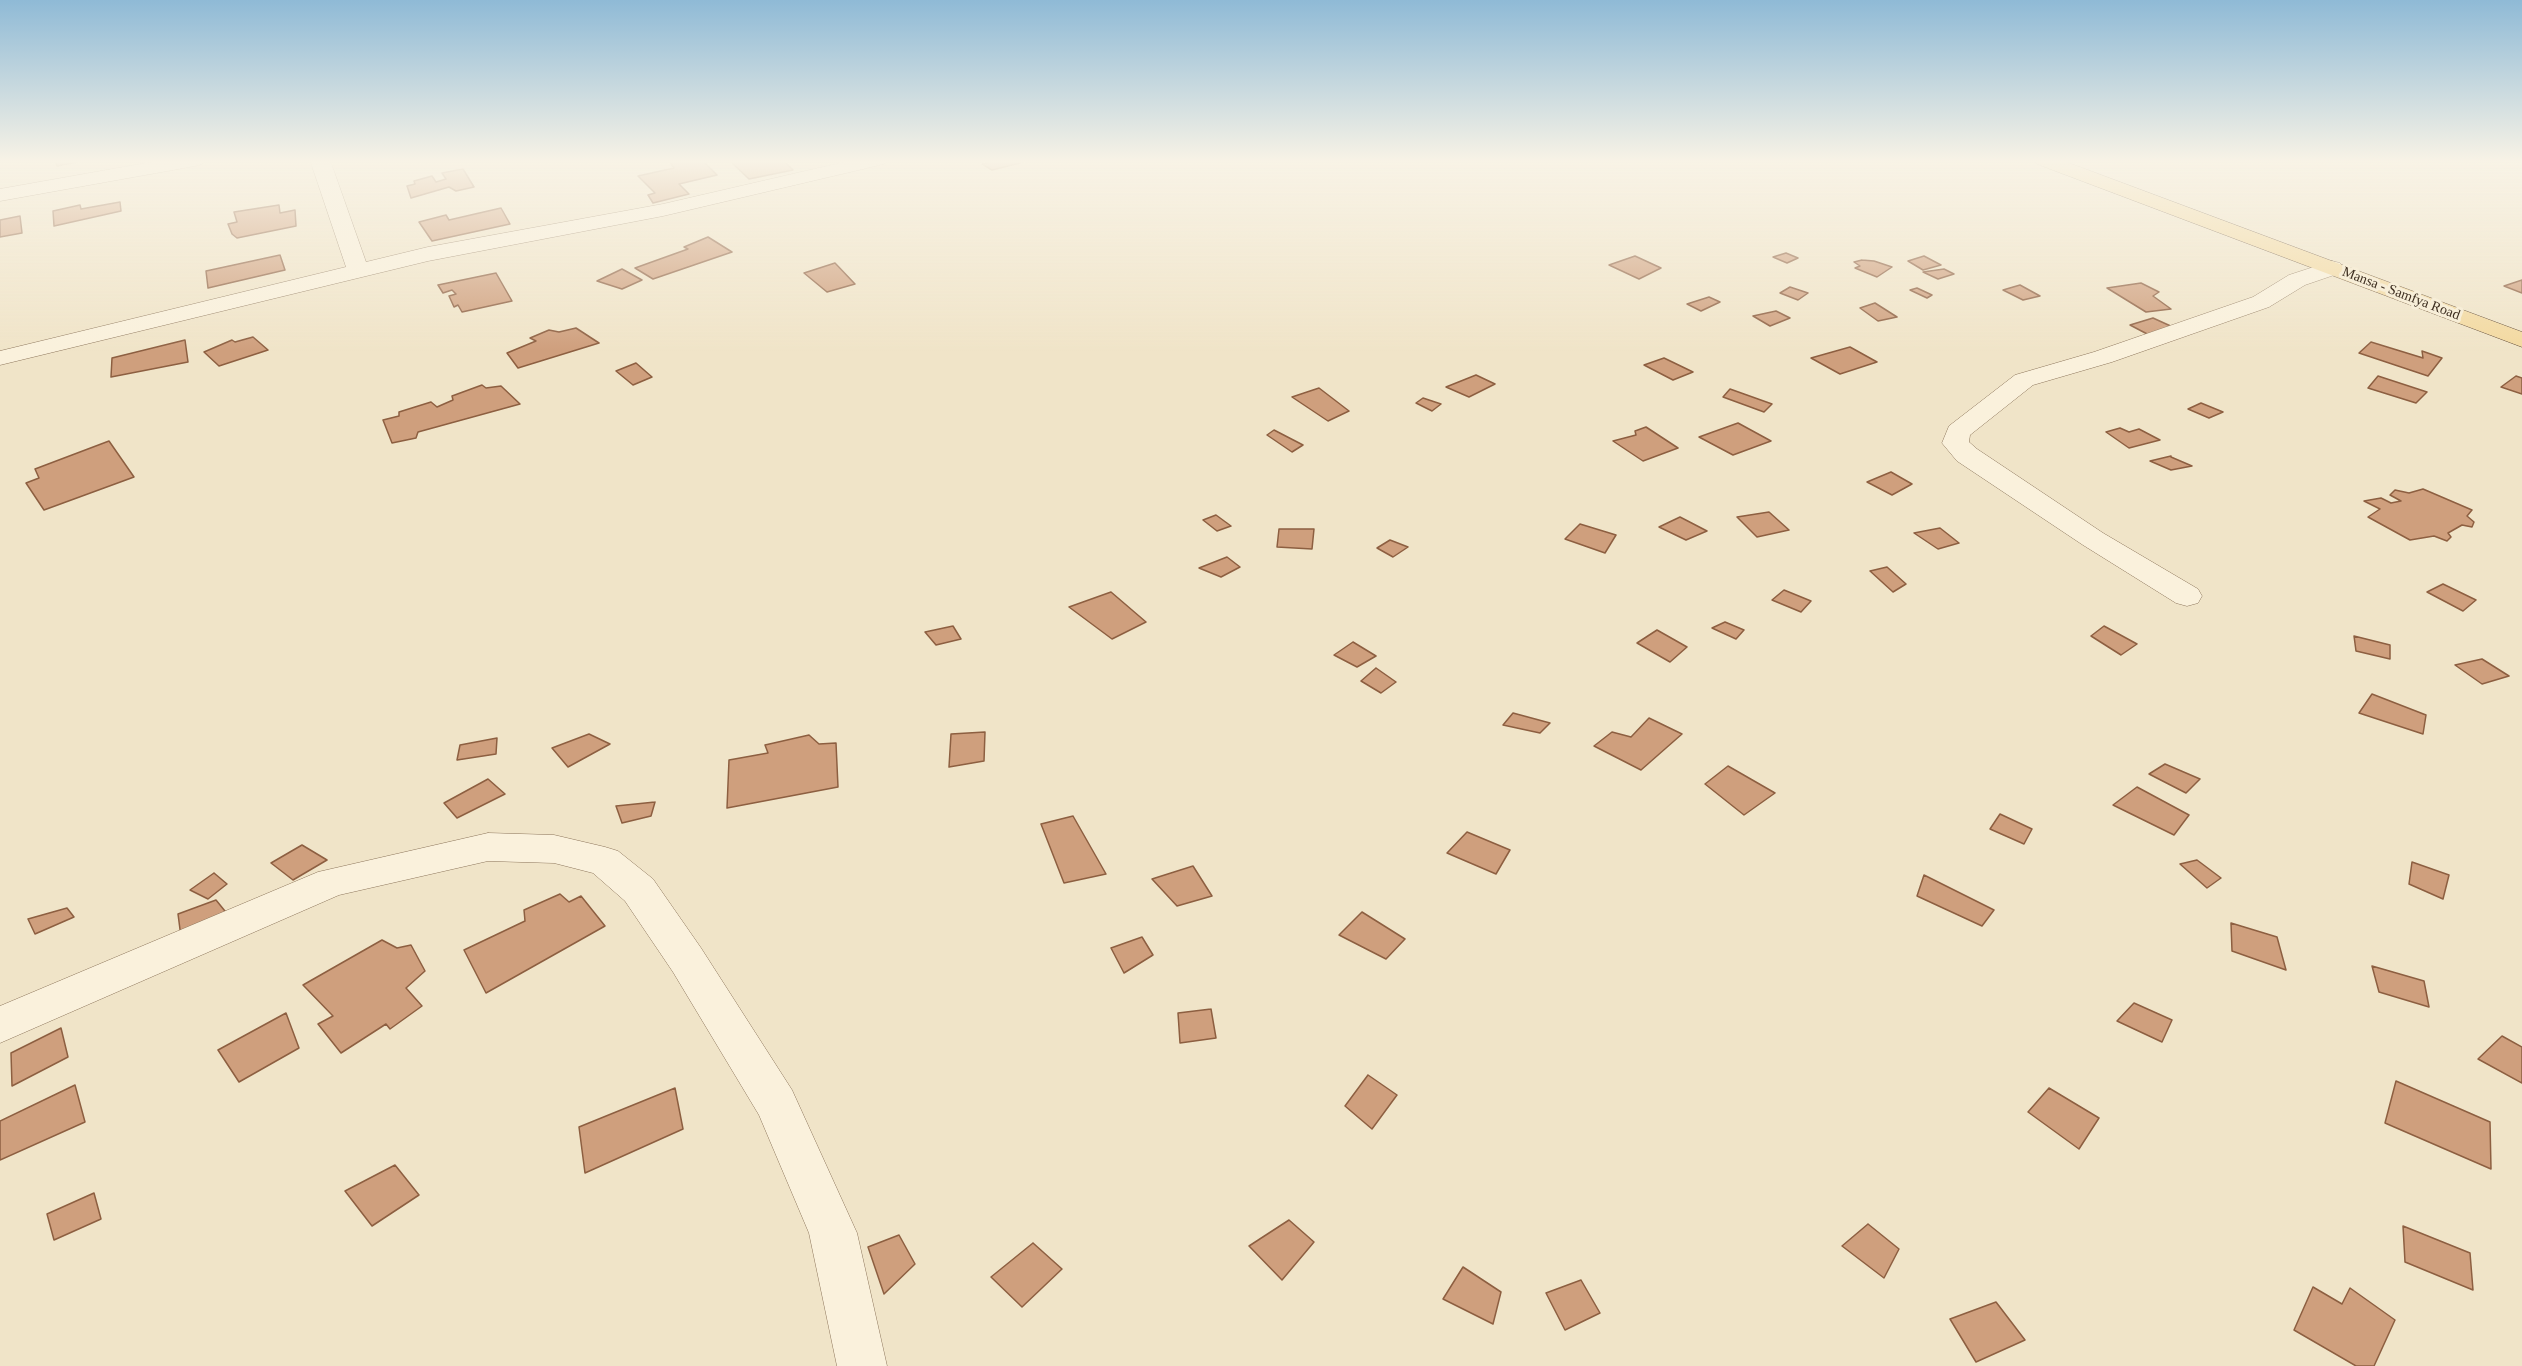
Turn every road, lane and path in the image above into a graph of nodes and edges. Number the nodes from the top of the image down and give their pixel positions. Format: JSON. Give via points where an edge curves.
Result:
{"nodes":[{"id":1,"x":342,"y":224,"type":"edge"},
{"id":2,"x":590,"y":224,"type":"edge"},
{"id":3,"x":2214,"y":224,"type":"edge"},
{"id":4,"x":2332,"y":268,"type":"junction"},
{"id":5,"x":358,"y":271,"type":"junction"},
{"id":6,"x":2522,"y":340,"type":"edge"},
{"id":7,"x":0,"y":358,"type":"edge"},
{"id":8,"x":2187,"y":596,"type":"dead end"},
{"id":9,"x":0,"y":1025,"type":"edge"},
{"id":10,"x":862,"y":1366,"type":"edge"}],
"edges":[{"from":1,"to":5,"type":"street"},
{"from":2,"to":5,"type":"street"},
{"from":3,"to":4,"type":"main road","name":"Mansa - Samfya Road"},
{"from":4,"to":6,"type":"main road","name":"Mansa - Samfya Road"},
{"from":4,"to":8,"type":"street","via":[[2298,280],[2261,302],[2024,380],[1958,432],[1955,443],[1966,455]]},
{"from":5,"to":7,"type":"street"},
{"from":9,"to":10,"type":"street","via":[[331,882],[488,847],[554,849],[605,861],[639,890],[776,1104],[833,1233]]}]}
